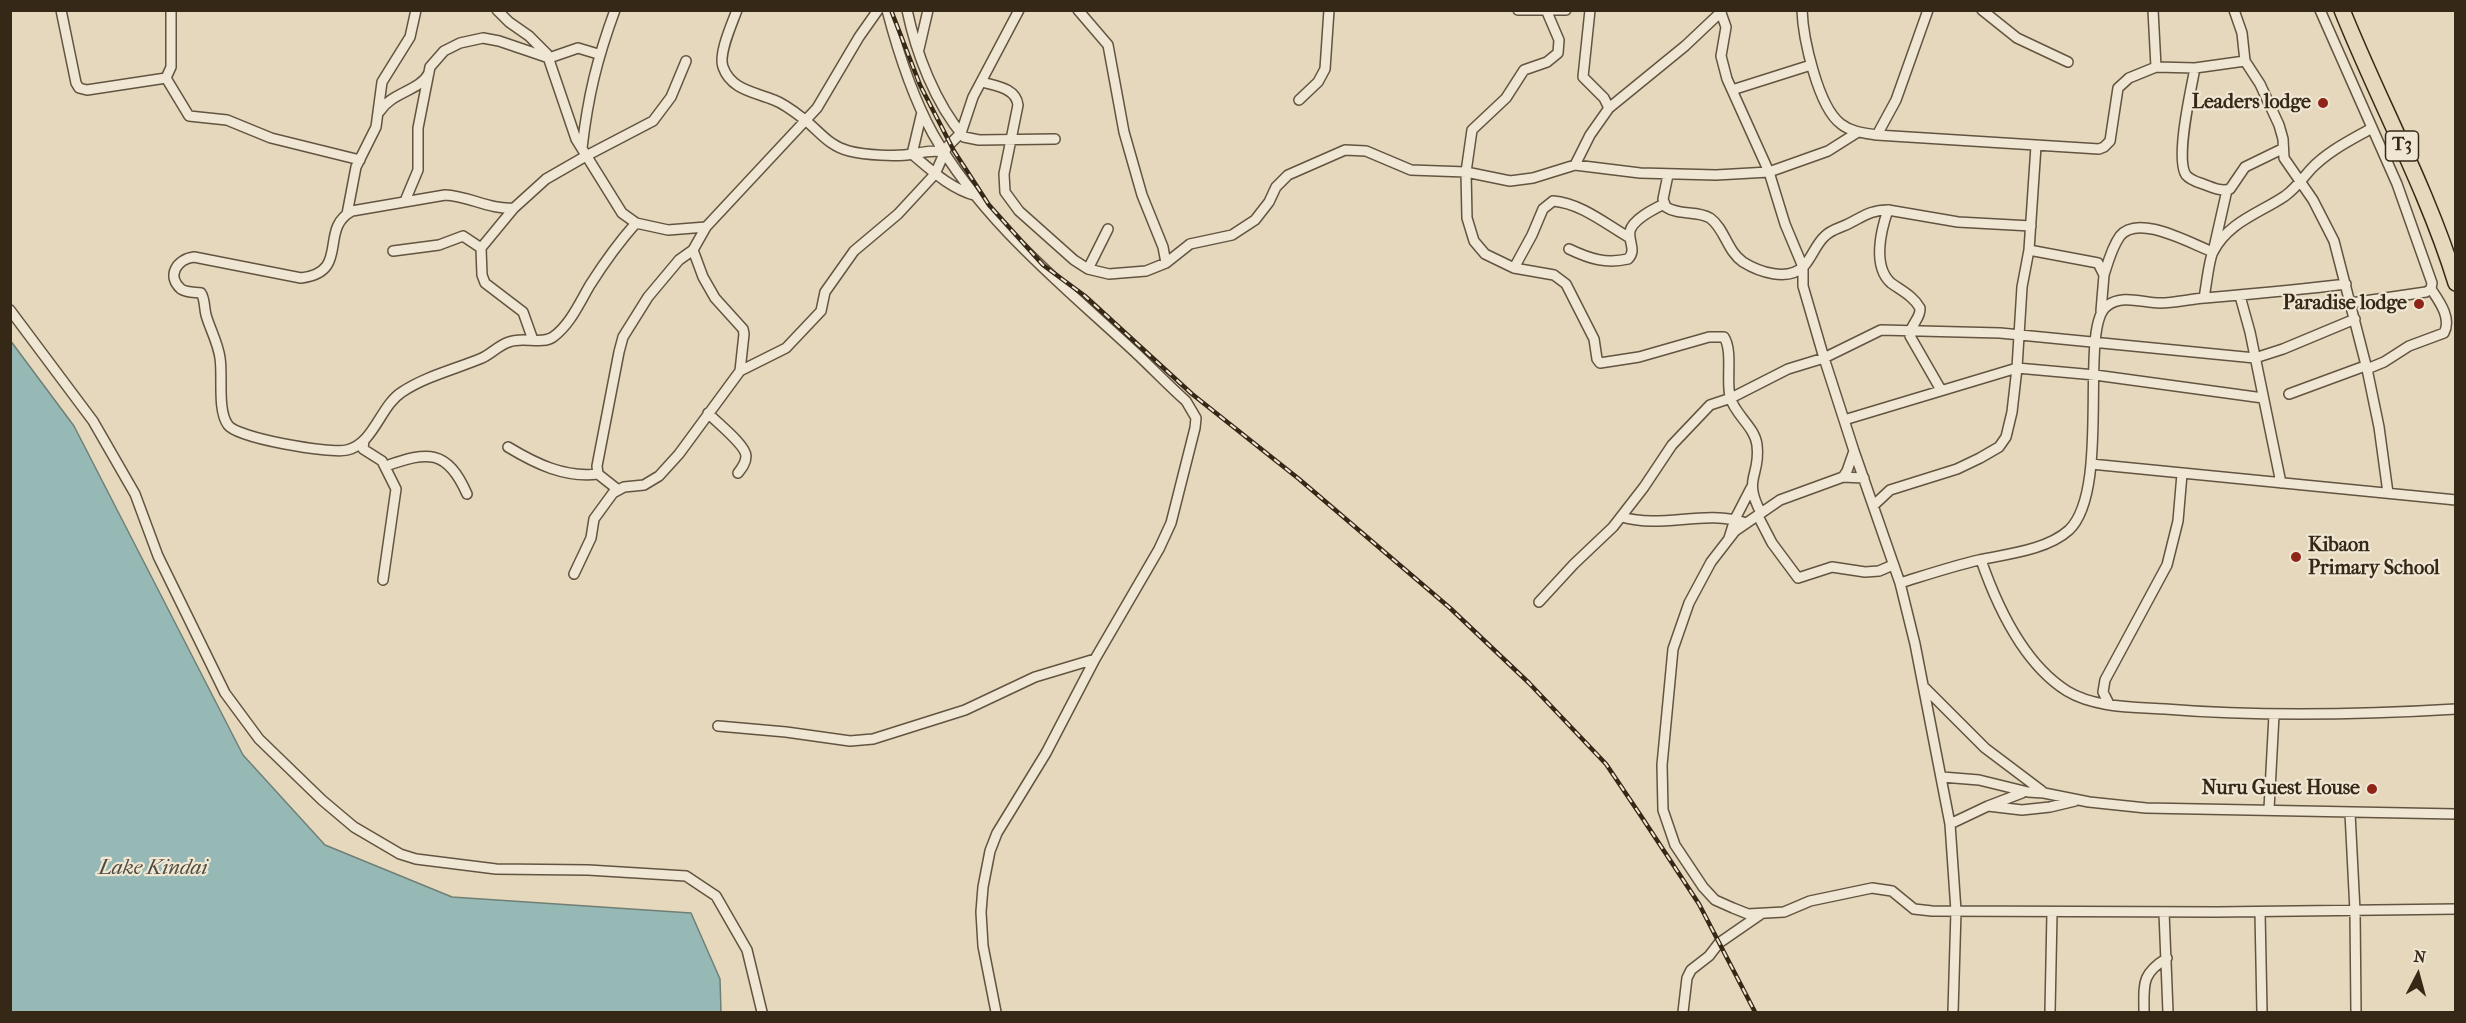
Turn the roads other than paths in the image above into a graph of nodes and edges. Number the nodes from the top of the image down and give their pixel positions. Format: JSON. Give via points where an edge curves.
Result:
{"nodes":[{"id":1,"x":61,"y":10,"type":"edge"},
{"id":2,"x":171,"y":10,"type":"edge"},
{"id":3,"x":416,"y":10,"type":"edge"},
{"id":4,"x":497,"y":10,"type":"edge"},
{"id":5,"x":615,"y":10,"type":"edge"},
{"id":6,"x":737,"y":10,"type":"edge"},
{"id":7,"x":878,"y":10,"type":"edge"},
{"id":8,"x":887,"y":10,"type":"edge"},
{"id":9,"x":907,"y":10,"type":"edge"},
{"id":10,"x":927,"y":10,"type":"edge"},
{"id":11,"x":1018,"y":10,"type":"edge"},
{"id":12,"x":1078,"y":10,"type":"edge"},
{"id":13,"x":1329,"y":10,"type":"edge"},
{"id":14,"x":1518,"y":10,"type":"edge"},
{"id":15,"x":1566,"y":10,"type":"edge"},
{"id":16,"x":1590,"y":10,"type":"edge"},
{"id":17,"x":1802,"y":10,"type":"edge"},
{"id":18,"x":1928,"y":10,"type":"edge"},
{"id":19,"x":1982,"y":10,"type":"edge"},
{"id":20,"x":2153,"y":10,"type":"edge"},
{"id":21,"x":2234,"y":10,"type":"edge"},
{"id":22,"x":2320,"y":10,"type":"edge"},
{"id":23,"x":2342,"y":10,"type":"edge"},
{"id":24,"x":1720,"y":11,"type":"edge"},
{"id":25,"x":1547,"y":12,"type":"edge"},
{"id":26,"x":919,"y":49,"type":"junction"},
{"id":27,"x":598,"y":54,"type":"junction"},
{"id":28,"x":549,"y":58,"type":"junction"},
{"id":29,"x":686,"y":61,"type":"dead end"},
{"id":30,"x":2245,"y":61,"type":"junction"},
{"id":31,"x":2068,"y":62,"type":"dead end"},
{"id":32,"x":1811,"y":65,"type":"junction"},
{"id":33,"x":2156,"y":67,"type":"junction"},
{"id":34,"x":2195,"y":68,"type":"junction"},
{"id":35,"x":429,"y":73,"type":"junction"},
{"id":36,"x":166,"y":78,"type":"junction"},
{"id":37,"x":982,"y":82,"type":"junction"},
{"id":38,"x":1732,"y":90,"type":"junction"},
{"id":39,"x":1299,"y":100,"type":"dead end"},
{"id":40,"x":1609,"y":108,"type":"junction"},
{"id":41,"x":380,"y":111,"type":"junction"},
{"id":42,"x":922,"y":112,"type":"junction"},
{"id":43,"x":807,"y":122,"type":"junction"},
{"id":44,"x":2373,"y":128,"type":"junction"},
{"id":45,"x":1858,"y":132,"type":"junction"},
{"id":46,"x":961,"y":134,"type":"junction"},
{"id":47,"x":1876,"y":135,"type":"junction"},
{"id":48,"x":1012,"y":139,"type":"junction"},
{"id":49,"x":1055,"y":139,"type":"dead end"},
{"id":50,"x":2037,"y":146,"type":"junction"},
{"id":51,"x":2282,"y":149,"type":"junction"},
{"id":52,"x":584,"y":152,"type":"junction"},
{"id":53,"x":944,"y":152,"type":"junction"},
{"id":54,"x":912,"y":154,"type":"junction"},
{"id":55,"x":360,"y":160,"type":"junction"},
{"id":56,"x":1575,"y":165,"type":"junction"},
{"id":57,"x":1466,"y":172,"type":"junction"},
{"id":58,"x":1769,"y":172,"type":"junction"},
{"id":59,"x":935,"y":174,"type":"junction"},
{"id":60,"x":1668,"y":175,"type":"junction"},
{"id":61,"x":2301,"y":183,"type":"junction"},
{"id":62,"x":2227,"y":190,"type":"junction"},
{"id":63,"x":977,"y":196,"type":"junction"},
{"id":64,"x":405,"y":201,"type":"junction"},
{"id":65,"x":1664,"y":204,"type":"junction"},
{"id":66,"x":514,"y":208,"type":"junction"},
{"id":67,"x":1888,"y":210,"type":"junction"},
{"id":68,"x":347,"y":214,"type":"junction"},
{"id":69,"x":636,"y":223,"type":"junction"},
{"id":70,"x":2031,"y":226,"type":"junction"},
{"id":71,"x":706,"y":227,"type":"junction"},
{"id":72,"x":1108,"y":229,"type":"dead end"},
{"id":73,"x":1630,"y":238,"type":"junction"},
{"id":74,"x":481,"y":248,"type":"junction"},
{"id":75,"x":1569,"y":249,"type":"dead end"},
{"id":76,"x":693,"y":250,"type":"junction"},
{"id":77,"x":2029,"y":250,"type":"junction"},
{"id":78,"x":393,"y":251,"type":"dead end"},
{"id":79,"x":2213,"y":252,"type":"junction"},
{"id":80,"x":1166,"y":263,"type":"junction"},
{"id":81,"x":1803,"y":267,"type":"junction"},
{"id":82,"x":1514,"y":268,"type":"junction"},
{"id":83,"x":1088,"y":269,"type":"junction"},
{"id":84,"x":2104,"y":275,"type":"junction"},
{"id":85,"x":2346,"y":284,"type":"junction"},
{"id":86,"x":2456,"y":284,"type":"edge"},
{"id":87,"x":2431,"y":289,"type":"junction"},
{"id":88,"x":2240,"y":296,"type":"junction"},
{"id":89,"x":2204,"y":298,"type":"junction"},
{"id":90,"x":2352,"y":303,"type":"junction"},
{"id":91,"x":10,"y":310,"type":"edge"},
{"id":92,"x":2101,"y":311,"type":"junction"},
{"id":93,"x":2355,"y":319,"type":"junction"},
{"id":94,"x":1910,"y":329,"type":"junction"},
{"id":95,"x":2019,"y":336,"type":"junction"},
{"id":96,"x":533,"y":340,"type":"junction"},
{"id":97,"x":2095,"y":342,"type":"junction"},
{"id":98,"x":1824,"y":358,"type":"junction"},
{"id":99,"x":2254,"y":358,"type":"junction"},
{"id":100,"x":2366,"y":367,"type":"junction"},
{"id":101,"x":2017,"y":368,"type":"junction"},
{"id":102,"x":740,"y":371,"type":"junction"},
{"id":103,"x":2094,"y":375,"type":"junction"},
{"id":104,"x":1941,"y":390,"type":"junction"},
{"id":105,"x":2289,"y":394,"type":"dead end"},
{"id":106,"x":1731,"y":398,"type":"junction"},
{"id":107,"x":2263,"y":398,"type":"junction"},
{"id":108,"x":708,"y":413,"type":"junction"},
{"id":109,"x":1844,"y":420,"type":"junction"},
{"id":110,"x":364,"y":440,"type":"junction"},
{"id":111,"x":508,"y":447,"type":"dead end"},
{"id":112,"x":1854,"y":451,"type":"junction"},
{"id":113,"x":2091,"y":464,"type":"junction"},
{"id":114,"x":386,"y":466,"type":"junction"},
{"id":115,"x":738,"y":473,"type":"dead end"},
{"id":116,"x":598,"y":474,"type":"junction"},
{"id":117,"x":2182,"y":474,"type":"junction"},
{"id":118,"x":1842,"y":477,"type":"junction"},
{"id":119,"x":1866,"y":482,"type":"junction"},
{"id":120,"x":2281,"y":483,"type":"junction"},
{"id":121,"x":1751,"y":488,"type":"junction"},
{"id":122,"x":617,"y":489,"type":"junction"},
{"id":123,"x":1890,"y":490,"type":"junction"},
{"id":124,"x":2388,"y":493,"type":"junction"},
{"id":125,"x":466,"y":494,"type":"dead end"},
{"id":126,"x":2456,"y":500,"type":"edge"},
{"id":127,"x":1874,"y":505,"type":"junction"},
{"id":128,"x":1760,"y":514,"type":"junction"},
{"id":129,"x":1622,"y":518,"type":"junction"},
{"id":130,"x":1735,"y":519,"type":"junction"},
{"id":131,"x":1746,"y":523,"type":"junction"},
{"id":132,"x":1728,"y":540,"type":"junction"},
{"id":133,"x":1981,"y":560,"type":"junction"},
{"id":134,"x":1893,"y":565,"type":"junction"},
{"id":135,"x":574,"y":574,"type":"dead end"},
{"id":136,"x":383,"y":580,"type":"dead end"},
{"id":137,"x":1900,"y":583,"type":"junction"},
{"id":138,"x":1539,"y":602,"type":"dead end"},
{"id":139,"x":1095,"y":658,"type":"junction"},
{"id":140,"x":1925,"y":688,"type":"junction"},
{"id":141,"x":2109,"y":704,"type":"junction"},
{"id":142,"x":2456,"y":709,"type":"edge"},
{"id":143,"x":2274,"y":715,"type":"junction"},
{"id":144,"x":718,"y":726,"type":"dead end"},
{"id":145,"x":1942,"y":777,"type":"junction"},
{"id":146,"x":2028,"y":792,"type":"junction"},
{"id":147,"x":2044,"y":793,"type":"junction"},
{"id":148,"x":2077,"y":800,"type":"junction"},
{"id":149,"x":1988,"y":806,"type":"junction"},
{"id":150,"x":2269,"y":809,"type":"junction"},
{"id":151,"x":2350,"y":813,"type":"junction"},
{"id":152,"x":2456,"y":814,"type":"edge"},
{"id":153,"x":1950,"y":824,"type":"junction"},
{"id":154,"x":2456,"y":909,"type":"edge"},
{"id":155,"x":1956,"y":911,"type":"junction"},
{"id":156,"x":2355,"y":911,"type":"junction"},
{"id":157,"x":2164,"y":912,"type":"junction"},
{"id":158,"x":2260,"y":912,"type":"junction"},
{"id":159,"x":2052,"y":913,"type":"junction"},
{"id":160,"x":1761,"y":914,"type":"junction"},
{"id":161,"x":2167,"y":958,"type":"junction"},
{"id":162,"x":1951,"y":1011,"type":"edge"},
{"id":163,"x":762,"y":1012,"type":"edge"},
{"id":164,"x":996,"y":1012,"type":"edge"},
{"id":165,"x":1683,"y":1012,"type":"edge"},
{"id":166,"x":2050,"y":1012,"type":"edge"},
{"id":167,"x":2144,"y":1012,"type":"edge"},
{"id":168,"x":2168,"y":1012,"type":"edge"},
{"id":169,"x":2262,"y":1012,"type":"edge"},
{"id":170,"x":2356,"y":1012,"type":"edge"}],
"edges":[{"from":1,"to":36,"type":"street","via":[[79,88]]},
{"from":2,"to":36,"type":"street","via":[[171,67]]},
{"from":3,"to":41,"type":"street","via":[[410,37],[382,82]]},
{"from":4,"to":28,"type":"street"},
{"from":5,"to":27,"type":"street"},
{"from":6,"to":43,"type":"street","via":[[722,57],[725,72],[739,88],[776,101]]},
{"from":7,"to":43,"type":"street"},
{"from":8,"to":42,"type":"street","via":[[902,63]]},
{"from":9,"to":26,"type":"street"},
{"from":10,"to":26,"type":"street"},
{"from":11,"to":37,"type":"street"},
{"from":12,"to":80,"type":"street","via":[[1108,45],[1124,132]]},
{"from":13,"to":39,"type":"street","via":[[1325,69]]},
{"from":14,"to":25,"type":"street"},
{"from":15,"to":25,"type":"street"},
{"from":16,"to":40,"type":"street","via":[[1582,77]]},
{"from":17,"to":32,"type":"street"},
{"from":18,"to":47,"type":"street","via":[[1896,100]]},
{"from":19,"to":31,"type":"street","via":[[2017,38]]},
{"from":20,"to":33,"type":"street"},
{"from":21,"to":30,"type":"street"},
{"from":22,"to":44,"type":"street"},
{"from":23,"to":86,"type":"highway","number":"T3","via":[[2362,62],[2423,189]]},
{"from":24,"to":38,"type":"street","via":[[1726,33],[1721,56]]},
{"from":24,"to":40,"type":"street"},
{"from":25,"to":57,"type":"street","via":[[1559,40],[1558,53],[1547,62],[1524,70],[1506,99],[1472,130]]},
{"from":26,"to":46,"type":"street","via":[[939,98]]},
{"from":27,"to":28,"type":"street","via":[[578,48]]},
{"from":27,"to":52,"type":"street","via":[[588,98]]},
{"from":28,"to":35,"type":"street","via":[[499,41],[471,39],[438,56]]},
{"from":28,"to":52,"type":"street"},
{"from":29,"to":52,"type":"street","via":[[671,97],[653,121]]},
{"from":30,"to":34,"type":"street"},
{"from":30,"to":51,"type":"street","via":[[2272,108],[2282,133]]},
{"from":32,"to":38,"type":"street"},
{"from":32,"to":45,"type":"street","via":[[1834,117]]},
{"from":33,"to":34,"type":"street"},
{"from":33,"to":50,"type":"street","via":[[2129,78],[2118,88],[2110,141],[2104,147]]},
{"from":34,"to":62,"type":"street","via":[[2182,164],[2189,178]]},
{"from":35,"to":41,"type":"street","via":[[424,80],[389,99]]},
{"from":35,"to":64,"type":"street","via":[[418,128],[418,170]]},
{"from":36,"to":55,"type":"street","via":[[189,116],[227,120],[271,138]]},
{"from":37,"to":46,"type":"street"},
{"from":37,"to":48,"type":"street","via":[[999,86],[1017,98]]},
{"from":38,"to":58,"type":"street"},
{"from":40,"to":56,"type":"street"},
{"from":41,"to":55,"type":"street"},
{"from":42,"to":53,"type":"street"},
{"from":42,"to":54,"type":"street"},
{"from":43,"to":54,"type":"street","via":[[837,147],[862,153]]},
{"from":43,"to":71,"type":"street"},
{"from":44,"to":61,"type":"street","via":[[2342,144],[2311,169]]},
{"from":44,"to":87,"type":"street","via":[[2429,270]]},
{"from":45,"to":47,"type":"street"},
{"from":45,"to":58,"type":"street","via":[[1828,151]]},
{"from":46,"to":48,"type":"street","via":[[973,140]]},
{"from":46,"to":53,"type":"street"},
{"from":47,"to":50,"type":"street"},
{"from":48,"to":49,"type":"street"},
{"from":48,"to":83,"type":"street","via":[[1003,184],[1010,202],[1038,231]]},
{"from":50,"to":70,"type":"street"},
{"from":51,"to":61,"type":"street"},
{"from":51,"to":62,"type":"street","via":[[2245,167]]},
{"from":52,"to":66,"type":"street"},
{"from":52,"to":69,"type":"street","via":[[622,213]]},
{"from":53,"to":54,"type":"street"},
{"from":53,"to":59,"type":"street"},
{"from":53,"to":63,"type":"street"},
{"from":54,"to":59,"type":"street"},
{"from":55,"to":68,"type":"street"},
{"from":56,"to":57,"type":"street","via":[[1523,180]]},
{"from":56,"to":60,"type":"street"},
{"from":57,"to":80,"type":"street","via":[[1411,170],[1366,151],[1345,150],[1288,175],[1245,228],[1190,244]]},
{"from":57,"to":82,"type":"street","via":[[1467,218],[1474,241],[1495,261]]},
{"from":58,"to":60,"type":"street"},
{"from":58,"to":81,"type":"street"},
{"from":59,"to":63,"type":"street"},
{"from":59,"to":102,"type":"street","via":[[898,214],[854,251],[825,292],[821,311],[786,348]]},
{"from":60,"to":65,"type":"street"},
{"from":61,"to":79,"type":"street","via":[[2239,222]]},
{"from":61,"to":85,"type":"street","via":[[2334,241]]},
{"from":62,"to":79,"type":"street"},
{"from":63,"to":139,"type":"street","via":[[1024,250],[1186,401],[1196,418],[1171,524]]},
{"from":64,"to":66,"type":"street","via":[[445,195]]},
{"from":64,"to":68,"type":"street"},
{"from":65,"to":73,"type":"street","via":[[1632,226]]},
{"from":65,"to":81,"type":"street","via":[[1670,210],[1709,217],[1732,252],[1760,270],[1786,274]]},
{"from":66,"to":74,"type":"street"},
{"from":67,"to":70,"type":"street","via":[[1958,222]]},
{"from":67,"to":81,"type":"street","via":[[1866,213],[1831,231]]},
{"from":67,"to":94,"type":"street","via":[[1881,231],[1881,259],[1887,279],[1920,308]]},
{"from":68,"to":110,"type":"street","via":[[338,224],[328,264],[317,275],[301,278],[194,257],[181,261],[175,272],[183,290],[204,297],[220,358],[223,410],[228,426],[235,432],[307,448],[342,451]]},
{"from":69,"to":71,"type":"street","via":[[668,230]]},
{"from":69,"to":96,"type":"street","via":[[612,251],[560,331],[547,340]]},
{"from":70,"to":77,"type":"street"},
{"from":71,"to":76,"type":"street"},
{"from":72,"to":83,"type":"street"},
{"from":73,"to":75,"type":"street","via":[[1631,256],[1615,262],[1592,259]]},
{"from":73,"to":82,"type":"street","via":[[1563,201],[1553,201],[1543,208]]},
{"from":74,"to":78,"type":"street","via":[[463,236],[439,245]]},
{"from":74,"to":96,"type":"street","via":[[485,283],[523,312]]},
{"from":76,"to":102,"type":"street","via":[[715,298],[743,329]]},
{"from":76,"to":116,"type":"street","via":[[656,285],[623,337]]},
{"from":77,"to":84,"type":"street","via":[[2094,261]]},
{"from":77,"to":95,"type":"street"},
{"from":79,"to":84,"type":"street","via":[[2148,228],[2132,228],[2119,238]]},
{"from":79,"to":89,"type":"street"},
{"from":80,"to":83,"type":"street","via":[[1126,274]]},
{"from":81,"to":98,"type":"street","via":[[1803,286]]},
{"from":82,"to":106,"type":"street","via":[[1554,275],[1566,284],[1594,339],[1600,363],[1724,337],[1728,344]]},
{"from":84,"to":92,"type":"street"},
{"from":85,"to":88,"type":"street"},
{"from":85,"to":90,"type":"street"},
{"from":87,"to":90,"type":"street"},
{"from":87,"to":100,"type":"street","via":[[2442,305],[2444,333]]},
{"from":88,"to":89,"type":"street"},
{"from":88,"to":99,"type":"street"},
{"from":89,"to":92,"type":"street","via":[[2159,303],[2128,299],[2108,304]]},
{"from":90,"to":93,"type":"street"},
{"from":91,"to":163,"type":"street","via":[[93,421],[135,494],[158,556],[225,693],[259,739],[322,800],[354,827],[416,859],[496,868],[686,876],[716,896],[747,950]]},
{"from":92,"to":97,"type":"street"},
{"from":93,"to":99,"type":"street"},
{"from":93,"to":100,"type":"street"},
{"from":94,"to":95,"type":"street"},
{"from":94,"to":98,"type":"street","via":[[1881,330]]},
{"from":94,"to":104,"type":"street","via":[[1915,346]]},
{"from":95,"to":97,"type":"street"},
{"from":95,"to":101,"type":"street"},
{"from":96,"to":110,"type":"street","via":[[508,342],[485,357],[400,393]]},
{"from":97,"to":99,"type":"street"},
{"from":97,"to":103,"type":"street"},
{"from":98,"to":106,"type":"street","via":[[1773,375]]},
{"from":98,"to":109,"type":"street"},
{"from":99,"to":107,"type":"street"},
{"from":100,"to":105,"type":"street"},
{"from":100,"to":124,"type":"street"},
{"from":101,"to":103,"type":"street"},
{"from":101,"to":104,"type":"street"},
{"from":101,"to":123,"type":"street","via":[[2009,429],[1999,447],[1958,468]]},
{"from":102,"to":108,"type":"street"},
{"from":103,"to":107,"type":"street"},
{"from":103,"to":113,"type":"street"},
{"from":104,"to":109,"type":"street"},
{"from":106,"to":121,"type":"street","via":[[1756,440]]},
{"from":106,"to":129,"type":"street","via":[[1710,405],[1682,433]]},
{"from":107,"to":120,"type":"street"},
{"from":108,"to":115,"type":"street","via":[[743,447],[746,454]]},
{"from":108,"to":122,"type":"street","via":[[659,476],[644,485]]},
{"from":109,"to":112,"type":"street"},
{"from":110,"to":114,"type":"street","via":[[365,452]]},
{"from":111,"to":116,"type":"street","via":[[559,472]]},
{"from":112,"to":118,"type":"street"},
{"from":112,"to":119,"type":"street"},
{"from":113,"to":117,"type":"street"},
{"from":113,"to":133,"type":"street","via":[[2078,518],[2068,531],[2028,550]]},
{"from":114,"to":125,"type":"street","via":[[416,456],[437,457],[456,472]]},
{"from":114,"to":136,"type":"street","via":[[396,496]]},
{"from":116,"to":122,"type":"street"},
{"from":117,"to":120,"type":"street"},
{"from":117,"to":141,"type":"street","via":[[2178,521],[2167,565],[2105,680],[2103,692]]},
{"from":118,"to":119,"type":"street"},
{"from":118,"to":128,"type":"street","via":[[1780,500]]},
{"from":119,"to":123,"type":"street"},
{"from":119,"to":127,"type":"street"},
{"from":120,"to":124,"type":"street"},
{"from":121,"to":128,"type":"street"},
{"from":121,"to":130,"type":"street"},
{"from":122,"to":135,"type":"street","via":[[594,519],[591,538]]},
{"from":123,"to":127,"type":"street"},
{"from":124,"to":126,"type":"street"},
{"from":127,"to":134,"type":"street"},
{"from":128,"to":131,"type":"street"},
{"from":128,"to":134,"type":"street","via":[[1772,543],[1798,578],[1833,567],[1865,572]]},
{"from":129,"to":130,"type":"street","via":[[1645,523],[1709,517]]},
{"from":129,"to":138,"type":"street"},
{"from":130,"to":131,"type":"street"},
{"from":130,"to":132,"type":"street"},
{"from":131,"to":132,"type":"street"},
{"from":132,"to":160,"type":"street","via":[[1694,591],[1673,649],[1663,755],[1664,810],[1675,845],[1715,900],[1748,914]]},
{"from":133,"to":137,"type":"street"},
{"from":133,"to":141,"type":"street","via":[[2007,618],[2037,663],[2068,691]]},
{"from":134,"to":137,"type":"street"},
{"from":137,"to":140,"type":"street"},
{"from":139,"to":144,"type":"street","via":[[1035,677],[965,710],[873,740],[850,741]]},
{"from":139,"to":164,"type":"street","via":[[1046,753],[997,833],[986,864],[981,912],[983,946]]},
{"from":140,"to":145,"type":"street"},
{"from":140,"to":147,"type":"street","via":[[1985,748]]},
{"from":141,"to":143,"type":"street"},
{"from":142,"to":143,"type":"street"},
{"from":143,"to":150,"type":"street"},
{"from":145,"to":146,"type":"street","via":[[1979,780]]},
{"from":145,"to":153,"type":"street"},
{"from":146,"to":147,"type":"street"},
{"from":146,"to":149,"type":"street"},
{"from":147,"to":148,"type":"street"},
{"from":148,"to":149,"type":"street","via":[[2022,810]]},
{"from":148,"to":150,"type":"street","via":[[2146,808]]},
{"from":149,"to":153,"type":"street"},
{"from":150,"to":151,"type":"street"},
{"from":151,"to":152,"type":"street"},
{"from":151,"to":156,"type":"street"},
{"from":153,"to":155,"type":"street"},
{"from":154,"to":156,"type":"street"},
{"from":155,"to":159,"type":"street"},
{"from":155,"to":160,"type":"street","via":[[1914,909],[1892,891],[1872,888],[1809,901],[1784,912]]},
{"from":155,"to":162,"type":"street"},
{"from":156,"to":158,"type":"street"},
{"from":156,"to":170,"type":"street"},
{"from":157,"to":158,"type":"street"},
{"from":157,"to":159,"type":"street"},
{"from":157,"to":161,"type":"street"},
{"from":158,"to":169,"type":"street"},
{"from":159,"to":166,"type":"street"},
{"from":160,"to":165,"type":"street","via":[[1719,943],[1690,970]]},
{"from":161,"to":167,"type":"street","via":[[2146,976]]},
{"from":161,"to":168,"type":"street"}]}
